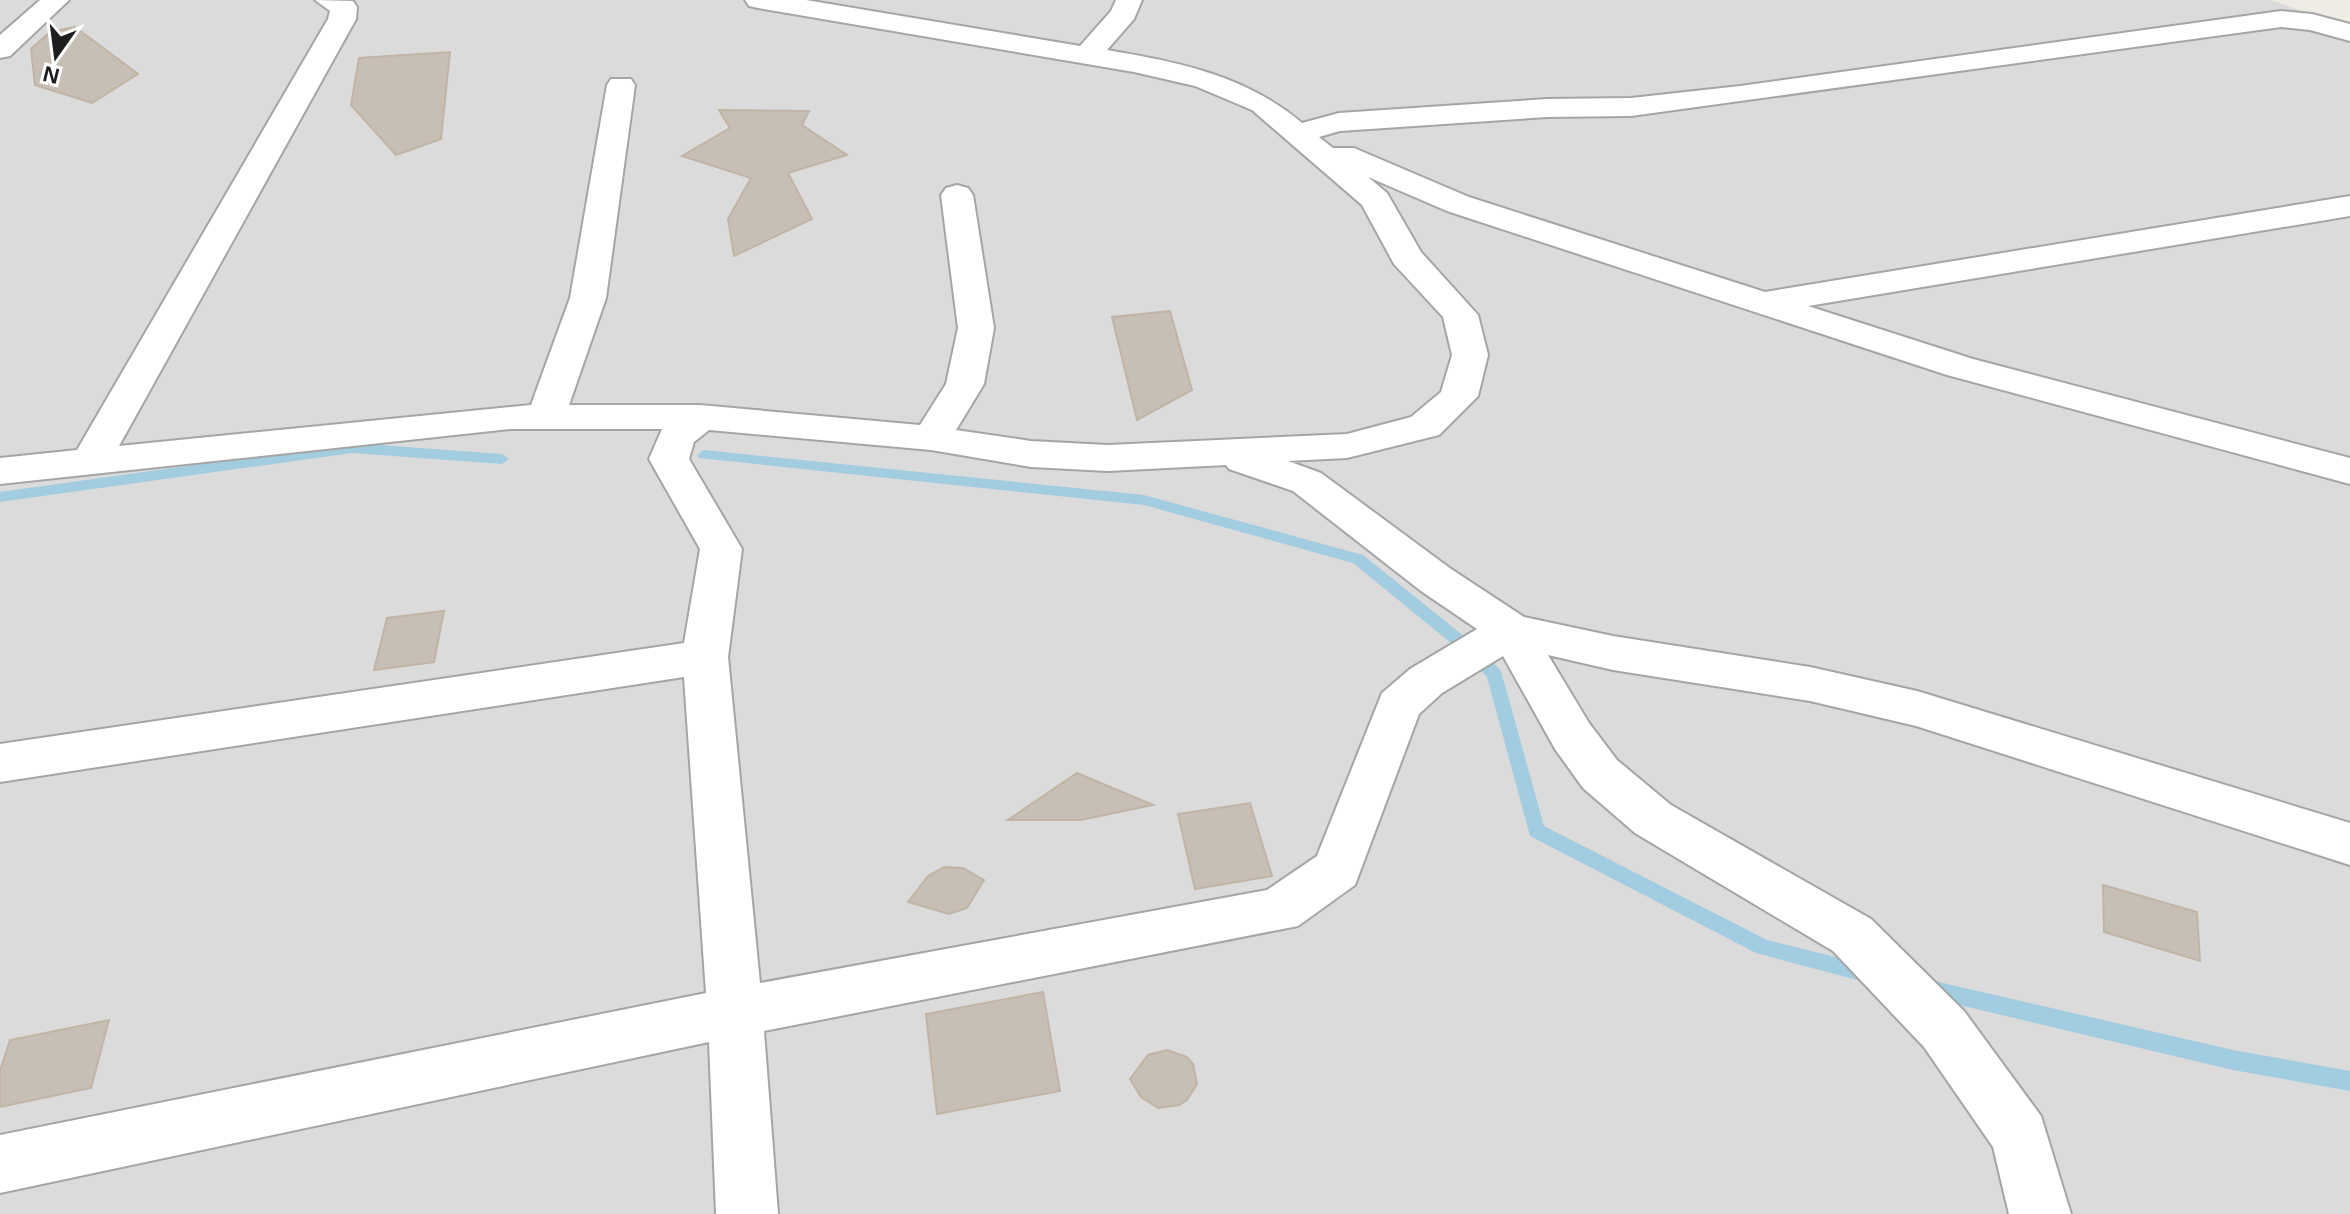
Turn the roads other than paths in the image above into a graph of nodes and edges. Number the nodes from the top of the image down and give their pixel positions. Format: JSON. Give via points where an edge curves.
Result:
{"nodes":[{"id":1,"x":56,"y":0,"type":"edge"},
{"id":2,"x":328,"y":0,"type":"edge"},
{"id":3,"x":758,"y":0,"type":"edge"},
{"id":4,"x":1129,"y":0,"type":"edge"},
{"id":5,"x":2350,"y":33,"type":"edge"},
{"id":6,"x":0,"y":50,"type":"edge"},
{"id":7,"x":1088,"y":54,"type":"junction"},
{"id":8,"x":621,"y":85,"type":"dead end"},
{"id":9,"x":1298,"y":133,"type":"junction"},
{"id":10,"x":957,"y":195,"type":"dead end"},
{"id":11,"x":1458,"y":204,"type":"junction"},
{"id":12,"x":2350,"y":206,"type":"edge"},
{"id":13,"x":1406,"y":257,"type":"junction"},
{"id":14,"x":1759,"y":303,"type":"junction"},
{"id":15,"x":700,"y":417,"type":"junction"},
{"id":16,"x":545,"y":418,"type":"junction"},
{"id":17,"x":931,"y":438,"type":"junction"},
{"id":18,"x":1218,"y":452,"type":"junction"},
{"id":19,"x":90,"y":462,"type":"junction"},
{"id":20,"x":0,"y":471,"type":"edge"},
{"id":21,"x":2350,"y":471,"type":"edge"},
{"id":22,"x":1511,"y":630,"type":"junction"},
{"id":23,"x":705,"y":657,"type":"junction"},
{"id":24,"x":0,"y":763,"type":"edge"},
{"id":25,"x":2350,"y":844,"type":"edge"},
{"id":26,"x":735,"y":1012,"type":"junction"},
{"id":27,"x":0,"y":1164,"type":"edge"},
{"id":28,"x":747,"y":1214,"type":"edge"},
{"id":29,"x":2040,"y":1214,"type":"edge"}],
"edges":[{"from":1,"to":6,"type":"street"},
{"from":2,"to":19,"type":"street","via":[[344,7],[342,19]]},
{"from":3,"to":7,"type":"street"},
{"from":4,"to":7,"type":"street"},
{"from":5,"to":9,"type":"street","via":[[2281,19],[1662,104],[1339,122]]},
{"from":7,"to":9,"type":"street","via":[[1205,80],[1262,104]]},
{"from":8,"to":16,"type":"street","via":[[588,298]]},
{"from":9,"to":11,"type":"street"},
{"from":9,"to":13,"type":"street","via":[[1376,200]]},
{"from":10,"to":17,"type":"street","via":[[976,328],[965,384]]},
{"from":11,"to":13,"type":"street","via":[[1420,203],[1398,217]]},
{"from":11,"to":14,"type":"street"},
{"from":12,"to":14,"type":"street"},
{"from":13,"to":18,"type":"street","via":[[1460,315],[1470,355],[1459,396],[1425,426],[1347,446]]},
{"from":14,"to":21,"type":"street","via":[[1960,367]]},
{"from":15,"to":16,"type":"street"},
{"from":15,"to":17,"type":"street"},
{"from":15,"to":23,"type":"street","via":[[676,437],[669,459],[721,549]]},
{"from":16,"to":19,"type":"street","via":[[311,436]]},
{"from":17,"to":18,"type":"street","via":[[1031,454],[1108,458]]},
{"from":18,"to":22,"type":"street","via":[[1307,482]]},
{"from":19,"to":20,"type":"street"},
{"from":22,"to":25,"type":"street","via":[[1613,653],[1810,684],[1917,709]]},
{"from":22,"to":26,"type":"street","via":[[1426,681],[1399,705],[1337,870],[1279,910]]},
{"from":22,"to":29,"type":"street","via":[[1600,774],[1653,819],[1852,935],[1944,1029],[2020,1136]]},
{"from":23,"to":24,"type":"street"},
{"from":23,"to":26,"type":"street"},
{"from":26,"to":27,"type":"street"},
{"from":26,"to":28,"type":"street"}]}
